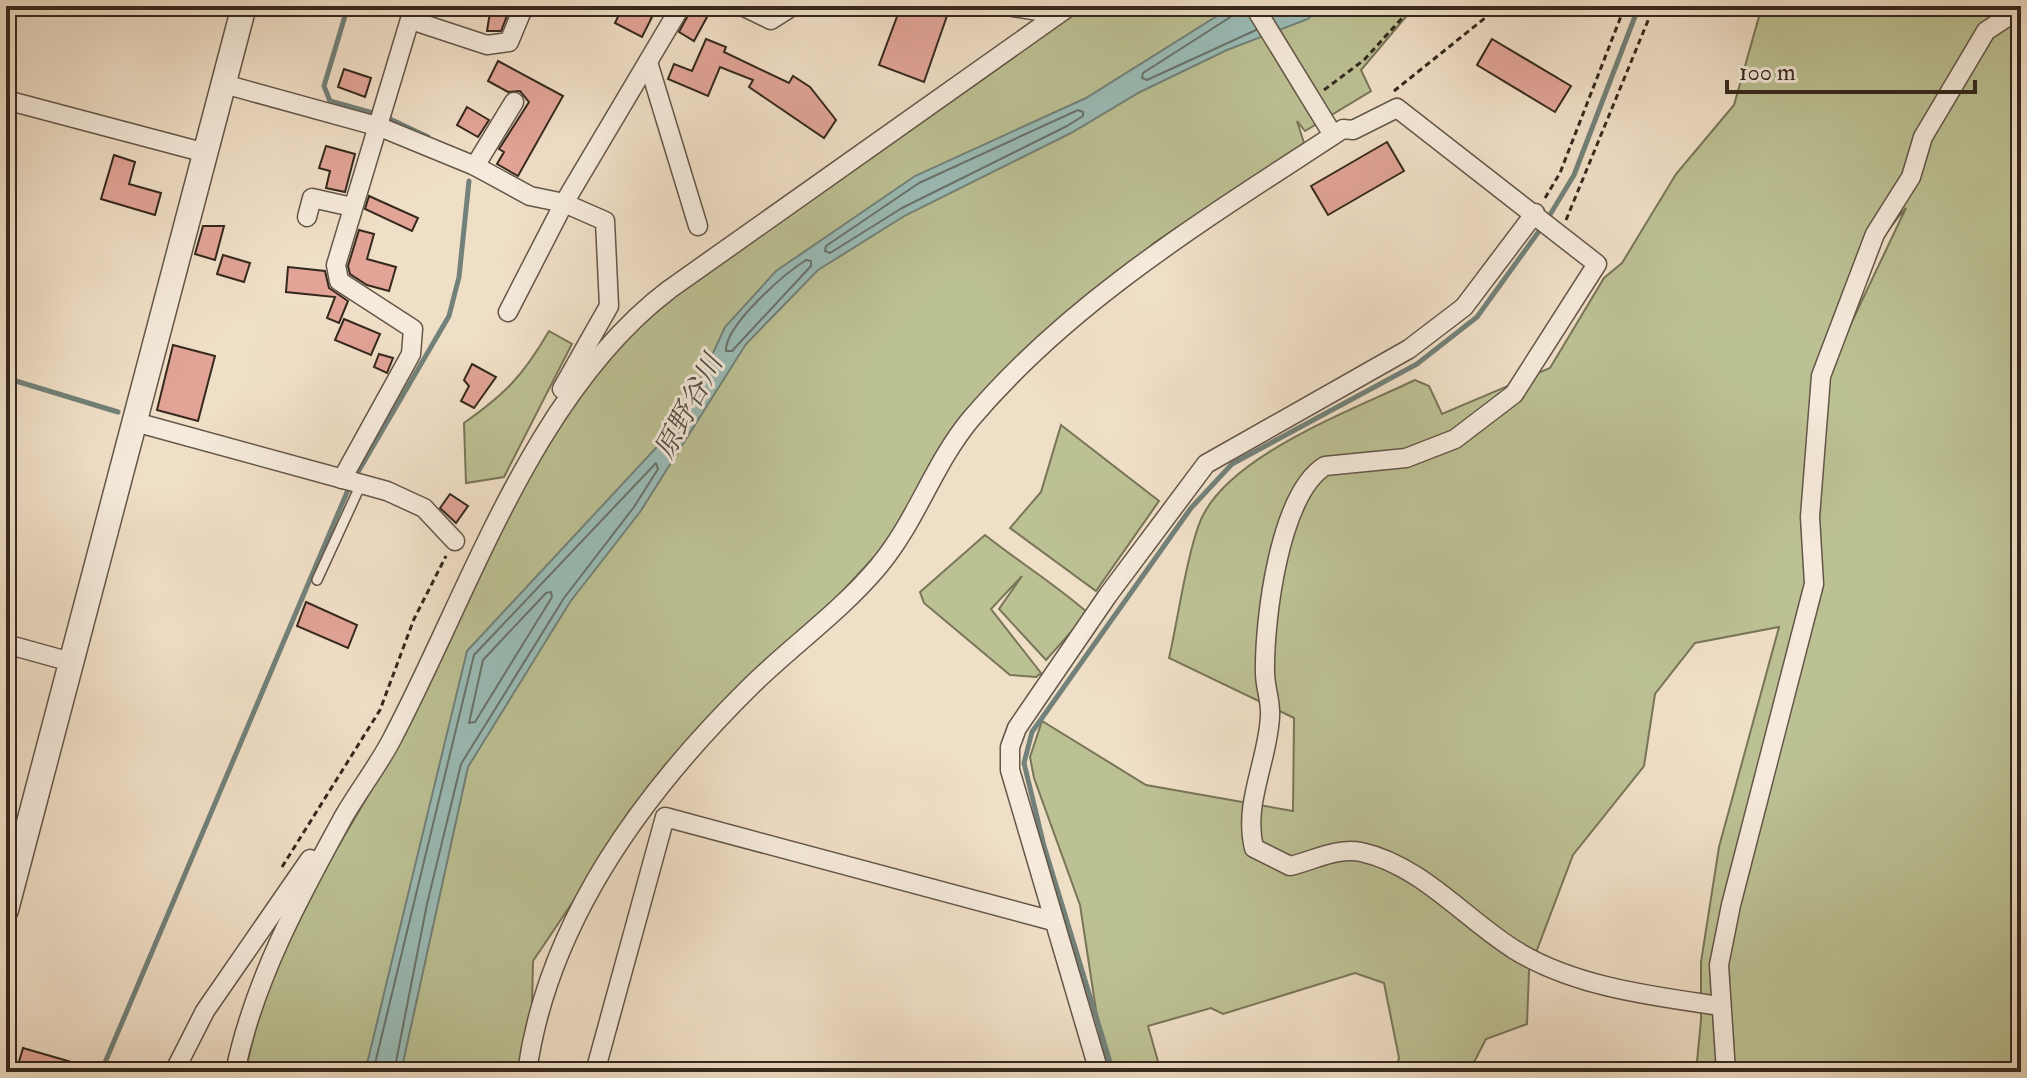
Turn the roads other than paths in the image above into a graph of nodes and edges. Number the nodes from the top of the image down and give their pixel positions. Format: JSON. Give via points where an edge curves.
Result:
{"nodes":[{"id":1,"x":244,"y":6,"type":"edge"},
{"id":2,"x":524,"y":6,"type":"edge"},
{"id":3,"x":681,"y":6,"type":"edge"},
{"id":4,"x":742,"y":6,"type":"edge"},
{"id":5,"x":793,"y":6,"type":"edge"},
{"id":6,"x":1007,"y":6,"type":"edge"},
{"id":7,"x":1254,"y":6,"type":"edge"},
{"id":8,"x":2021,"y":8,"type":"edge"},
{"id":9,"x":1063,"y":10,"type":"edge"},
{"id":10,"x":412,"y":13,"type":"edge"},
{"id":11,"x":648,"y":62,"type":"junction"},
{"id":12,"x":224,"y":84,"type":"junction"},
{"id":13,"x":6,"y":100,"type":"edge"},
{"id":14,"x":514,"y":102,"type":"dead end"},
{"id":15,"x":380,"y":127,"type":"junction"},
{"id":16,"x":1333,"y":135,"type":"junction"},
{"id":17,"x":206,"y":153,"type":"junction"},
{"id":18,"x":475,"y":166,"type":"junction"},
{"id":19,"x":564,"y":203,"type":"junction"},
{"id":20,"x":352,"y":207,"type":"junction"},
{"id":21,"x":1535,"y":213,"type":"junction"},
{"id":22,"x":307,"y":217,"type":"dead end"},
{"id":23,"x":698,"y":226,"type":"dead end"},
{"id":24,"x":508,"y":312,"type":"dead end"},
{"id":25,"x":561,"y":412,"type":"junction"},
{"id":26,"x":135,"y":422,"type":"junction"},
{"id":27,"x":351,"y":482,"type":"junction"},
{"id":28,"x":455,"y":541,"type":"road end"},
{"id":29,"x":317,"y":580,"type":"dead end"},
{"id":30,"x":6,"y":644,"type":"edge"},
{"id":31,"x":71,"y":662,"type":"junction"},
{"id":32,"x":358,"y":794,"type":"junction"},
{"id":33,"x":6,"y":910,"type":"edge"},
{"id":34,"x":1053,"y":921,"type":"junction"},
{"id":35,"x":1720,"y":1006,"type":"junction"},
{"id":36,"x":174,"y":1072,"type":"edge"},
{"id":37,"x":235,"y":1072,"type":"edge"},
{"id":38,"x":527,"y":1072,"type":"edge"},
{"id":39,"x":595,"y":1072,"type":"edge"},
{"id":40,"x":1099,"y":1072,"type":"edge"},
{"id":41,"x":1726,"y":1072,"type":"edge"}],
"edges":[{"from":1,"to":12,"type":"street"},
{"from":2,"to":10,"type":"street","via":[[509,42],[487,45]]},
{"from":3,"to":11,"type":"street"},
{"from":4,"to":5,"type":"street","via":[[771,20]]},
{"from":6,"to":9,"type":"street"},
{"from":7,"to":16,"type":"street"},
{"from":8,"to":35,"type":"street","via":[[1986,31],[1923,137],[1911,177],[1875,234],[1821,376],[1810,517],[1814,584],[1731,905],[1719,965]]},
{"from":9,"to":25,"type":"street","via":[[650,303],[614,336]]},
{"from":10,"to":15,"type":"street"},
{"from":11,"to":19,"type":"street"},
{"from":11,"to":23,"type":"street"},
{"from":12,"to":15,"type":"street"},
{"from":12,"to":17,"type":"street"},
{"from":13,"to":17,"type":"street"},
{"from":14,"to":18,"type":"street"},
{"from":15,"to":18,"type":"street"},
{"from":15,"to":20,"type":"street"},
{"from":16,"to":21,"type":"street","via":[[1397,108]]},
{"from":16,"to":38,"type":"street","via":[[1150,258],[1062,328],[973,417],[947,448],[919,508],[879,566],[696,745],[624,838],[561,945]]},
{"from":17,"to":26,"type":"street"},
{"from":18,"to":19,"type":"street","via":[[530,196]]},
{"from":19,"to":24,"type":"street"},
{"from":19,"to":25,"type":"street","via":[[605,221],[609,306],[562,385]]},
{"from":20,"to":22,"type":"street","via":[[312,198]]},
{"from":20,"to":27,"type":"street","via":[[336,265],[339,281],[413,329],[414,340]]},
{"from":21,"to":34,"type":"street","via":[[1464,307],[1420,341],[1206,464],[1025,714],[1010,747],[1010,770]]},
{"from":21,"to":35,"type":"street","via":[[1597,264],[1514,394],[1455,439],[1406,458],[1325,466],[1301,493],[1279,551],[1265,672],[1270,715],[1248,825],[1254,848],[1290,866],[1333,853],[1361,852],[1397,865],[1516,951],[1557,969],[1637,994]]},
{"from":25,"to":32,"type":"street","via":[[464,586],[391,741]]},
{"from":26,"to":27,"type":"street"},
{"from":26,"to":31,"type":"street"},
{"from":27,"to":28,"type":"street","via":[[424,508]]},
{"from":27,"to":29,"type":"lane"},
{"from":30,"to":31,"type":"street"},
{"from":31,"to":33,"type":"street"},
{"from":32,"to":36,"type":"street","via":[[205,1011]]},
{"from":32,"to":37,"type":"street","via":[[264,974]]},
{"from":34,"to":39,"type":"street","via":[[665,817]]},
{"from":34,"to":40,"type":"street"},
{"from":35,"to":41,"type":"street"}]}
